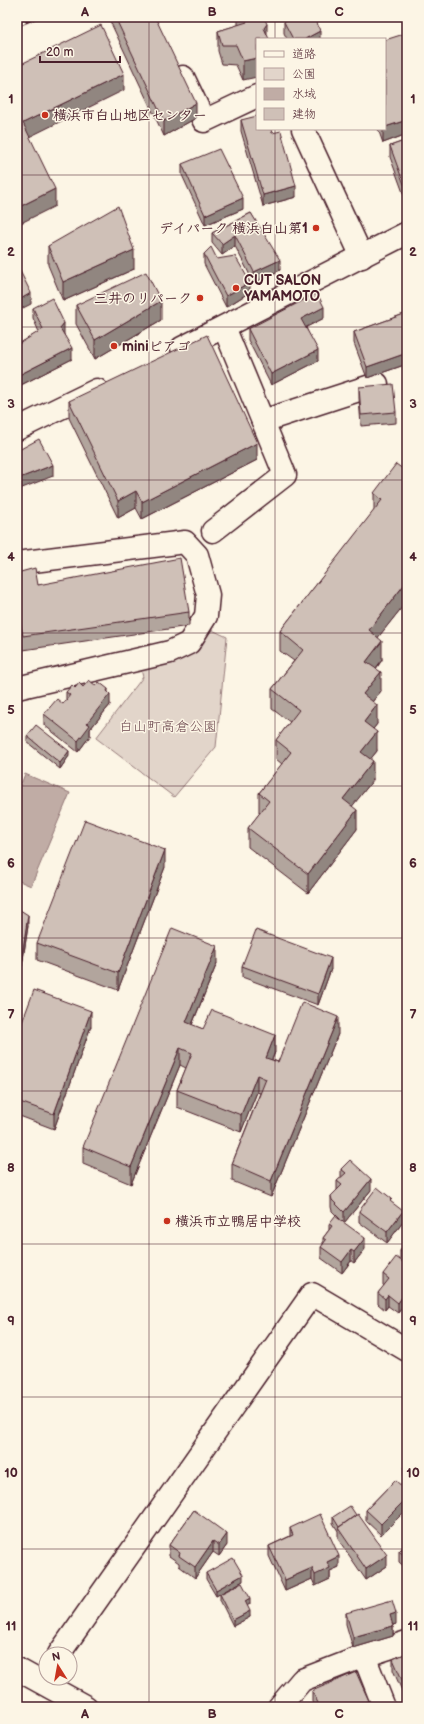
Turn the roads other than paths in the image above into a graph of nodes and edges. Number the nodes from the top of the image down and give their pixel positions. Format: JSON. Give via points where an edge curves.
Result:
{"nodes":[{"id":1,"x":174,"y":59,"type":"edge"},
{"id":2,"x":256,"y":96,"type":"edge"},
{"id":3,"x":303,"y":130,"type":"edge"},
{"id":4,"x":407,"y":233,"type":"edge"},
{"id":5,"x":362,"y":257,"type":"junction"},
{"id":6,"x":224,"y":327,"type":"junction"},
{"id":7,"x":167,"y":355,"type":"edge"},
{"id":8,"x":117,"y":380,"type":"edge"},
{"id":9,"x":377,"y":384,"type":"edge"},
{"id":10,"x":263,"y":421,"type":"junction"},
{"id":11,"x":17,"y":429,"type":"edge"},
{"id":12,"x":213,"y":531,"type":"dead end"},
{"id":13,"x":17,"y":563,"type":"edge"},
{"id":14,"x":17,"y":688,"type":"edge"},
{"id":15,"x":407,"y":1350,"type":"edge"},
{"id":16,"x":407,"y":1642,"type":"edge"},
{"id":17,"x":64,"y":1646,"type":"edge"},
{"id":18,"x":364,"y":1656,"type":"junction"},
{"id":19,"x":17,"y":1669,"type":"edge"},
{"id":20,"x":38,"y":1676,"type":"edge"},
{"id":21,"x":54,"y":1686,"type":"edge"},
{"id":22,"x":82,"y":1706,"type":"edge"},
{"id":23,"x":279,"y":1707,"type":"edge"},
{"id":24,"x":384,"y":1707,"type":"edge"}],
"edges":[{"from":1,"to":2,"type":"street","via":[[204,121]]},
{"from":3,"to":5,"type":"street"},
{"from":4,"to":5,"type":"street"},
{"from":5,"to":6,"type":"street"},
{"from":6,"to":7,"type":"street"},
{"from":6,"to":10,"type":"street"},
{"from":8,"to":11,"type":"street"},
{"from":9,"to":10,"type":"street"},
{"from":10,"to":12,"type":"street","via":[[285,475]]},
{"from":13,"to":14,"type":"street","via":[[185,542],[197,554],[208,595],[206,616],[189,644],[170,652]]},
{"from":15,"to":17,"type":"street","via":[[312,1294]]},
{"from":16,"to":18,"type":"street"},
{"from":18,"to":23,"type":"street","via":[[302,1680]]},
{"from":18,"to":24,"type":"street"},
{"from":19,"to":20,"type":"street"},
{"from":21,"to":22,"type":"street"}]}
